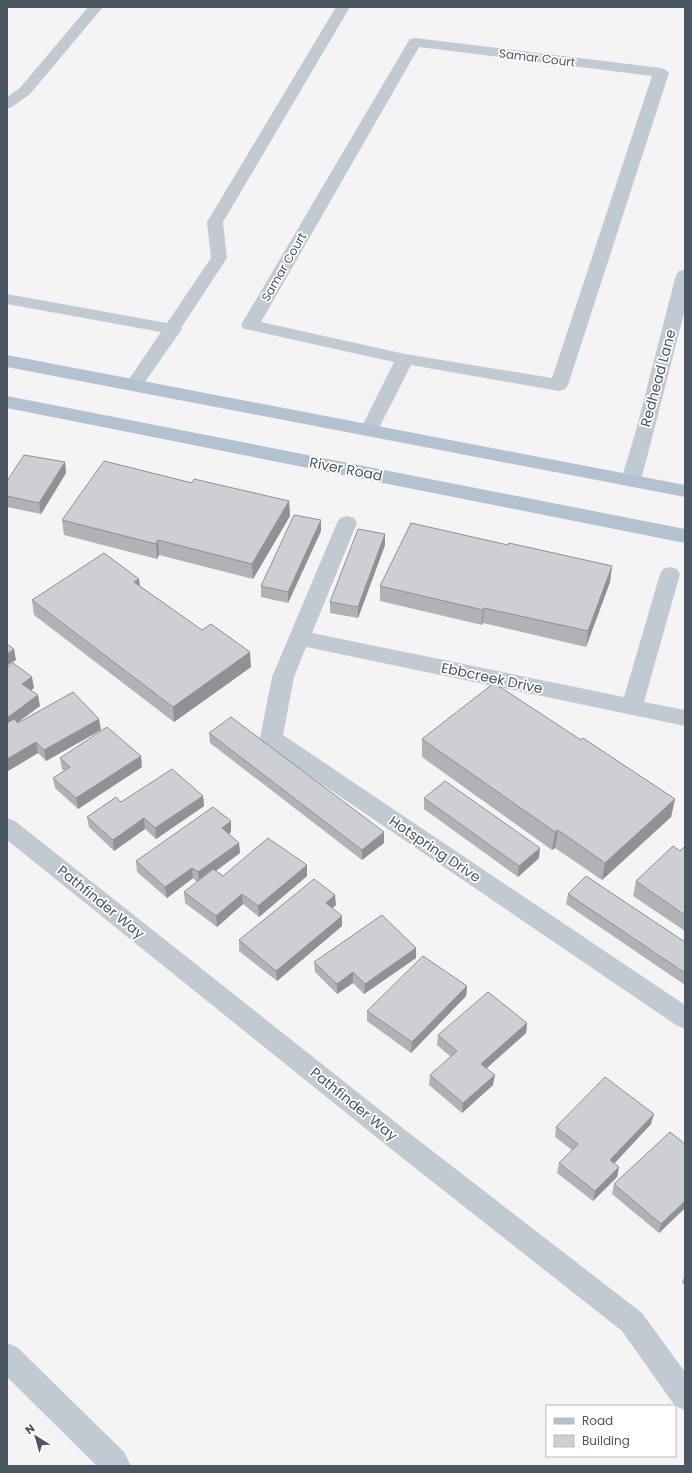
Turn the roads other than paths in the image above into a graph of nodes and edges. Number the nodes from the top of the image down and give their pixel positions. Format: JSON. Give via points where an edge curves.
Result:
{"nodes":[{"id":1,"x":96,"y":7,"type":"edge"},
{"id":2,"x":343,"y":7,"type":"edge"},
{"id":3,"x":7,"y":104,"type":"edge"},
{"id":4,"x":685,"y":275,"type":"edge"},
{"id":5,"x":683,"y":293,"type":"edge"},
{"id":6,"x":7,"y":299,"type":"edge"},
{"id":7,"x":172,"y":329,"type":"junction"},
{"id":8,"x":405,"y":359,"type":"junction"},
{"id":9,"x":7,"y":361,"type":"edge"},
{"id":10,"x":134,"y":385,"type":"junction"},
{"id":11,"x":7,"y":402,"type":"edge"},
{"id":12,"x":369,"y":430,"type":"junction"},
{"id":13,"x":631,"y":480,"type":"junction"},
{"id":14,"x":685,"y":491,"type":"edge"},
{"id":15,"x":347,"y":522,"type":"dead end"},
{"id":16,"x":685,"y":536,"type":"edge"},
{"id":17,"x":670,"y":574,"type":"dead end"},
{"id":18,"x":298,"y":638,"type":"junction"},
{"id":19,"x":632,"y":707,"type":"junction"},
{"id":20,"x":685,"y":718,"type":"edge"},
{"id":21,"x":7,"y":827,"type":"edge"},
{"id":22,"x":685,"y":1018,"type":"edge"},
{"id":23,"x":7,"y":1357,"type":"edge"},
{"id":24,"x":685,"y":1396,"type":"edge"},
{"id":25,"x":116,"y":1466,"type":"edge"}],
"edges":[{"from":1,"to":3,"type":"street","via":[[25,91]]},
{"from":2,"to":7,"type":"street","via":[[215,222],[219,258]]},
{"from":4,"to":5,"type":"street","name":"Redhead Lane"},
{"from":5,"to":13,"type":"street","name":"Redhead Lane"},
{"from":6,"to":7,"type":"street"},
{"from":7,"to":10,"type":"street"},
{"from":8,"to":8,"type":"street","name":"Samar Court","via":[[559,385],[661,73],[415,42],[250,325]]},
{"from":8,"to":12,"type":"street"},
{"from":9,"to":10,"type":"main road"},
{"from":10,"to":12,"type":"main road"},
{"from":11,"to":16,"type":"main road","name":"River Road"},
{"from":12,"to":13,"type":"main road"},
{"from":13,"to":14,"type":"main road"},
{"from":15,"to":18,"type":"street"},
{"from":17,"to":19,"type":"street"},
{"from":18,"to":19,"type":"street","name":"Ebbcreek Drive"},
{"from":18,"to":22,"type":"street","name":"Hotspring Drive","via":[[283,677],[271,738]]},
{"from":19,"to":20,"type":"street","name":"Ebbcreek Drive"},
{"from":21,"to":24,"type":"street","name":"Pathfinder Way","via":[[395,1137],[632,1322]]},
{"from":23,"to":25,"type":"street"}]}
